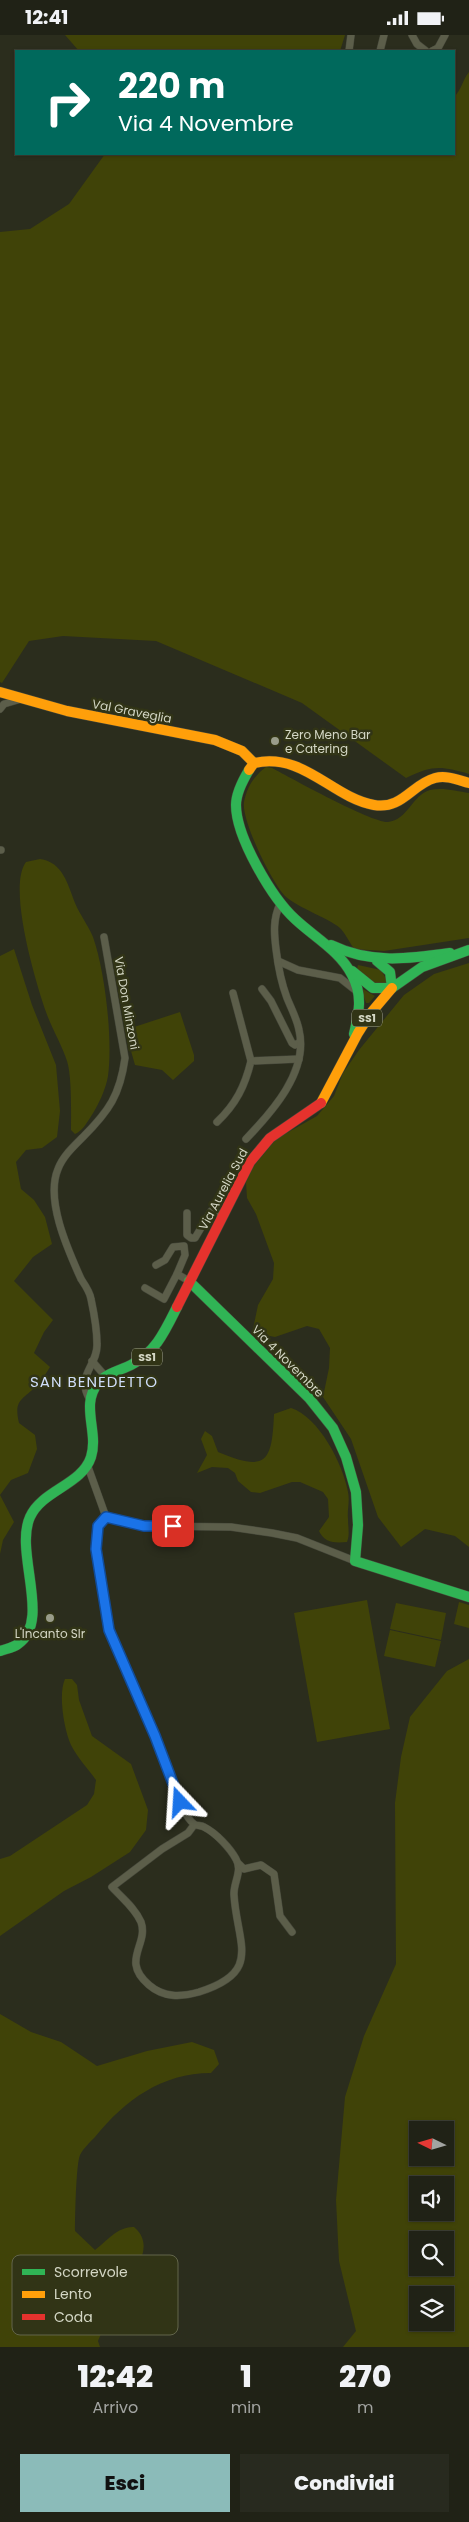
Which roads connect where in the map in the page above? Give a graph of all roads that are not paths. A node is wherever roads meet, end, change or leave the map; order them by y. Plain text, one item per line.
1 (351, 35) edge
2 (389, 35) edge
3 (412, 35) edge
4 (445, 35) edge
5 (383, 39) edge
6 (349, 50) edge
7 (425, 50) edge
8 (434, 50) edge
9 (0, 692) edge
10 (22, 699) junction
11 (0, 709) edge
12 (254, 763) junction
13 (469, 783) edge
14 (280, 904) junction
15 (104, 937) dead end
16 (322, 940) junction
17 (469, 950) edge
18 (278, 961) junction
19 (377, 961) junction
20 (346, 965) junction
21 (262, 989) dead end
22 (392, 989) junction
23 (233, 993) dead end
24 (360, 994) junction
25 (300, 1042) junction
26 (347, 1051) junction
27 (299, 1059) junction
28 (251, 1061) junction
29 (217, 1122) dead end
30 (246, 1139) dead end
31 (187, 1213) dead end
32 (223, 1215) junction
33 (156, 1265) dead end
34 (177, 1274) junction
35 (189, 1281) junction
36 (145, 1288) dead end
37 (92, 1361) junction
38 (106, 1377) junction
39 (89, 1398) junction
40 (87, 1464) junction
41 (106, 1517) junction
42 (355, 1561) junction
43 (469, 1597) edge
44 (0, 1651) edge
45 (194, 1825) junction
46 (238, 1864) junction
47 (292, 1932) dead end

1 - 6 street
2 - 5 street
3 - 7 street
4 - 8 street
9 - 10 main road, Val Graveglia
10 - 11 street
10 - 12 main road, Val Graveglia
12 - 13 main road
12 - 14 main road, Via Aurelia Sud / SS1
14 - 16 main road, Via Aurelia Sud / SS1
14 - 18 street
15 - 37 street, Via Don Minzoni
16 - 19 main road, SS1
16 - 20 main road, Via Aurelia Sud / SS1
17 - 19 main road
17 - 22 main road
18 - 24 street
18 - 25 street
19 - 22 main road
20 - 22 main road, SS1
20 - 24 main road, Via Aurelia Sud / SS1
21 - 25 street
22 - 26 main road, SS1
23 - 28 street
24 - 26 main road, Via Aurelia Sud / SS1
25 - 27 street
26 - 32 main road, Via Aurelia Sud / SS1
27 - 28 street
27 - 30 street
28 - 29 street
31 - 32 street
32 - 35 main road, Via Aurelia Sud / SS1
33 - 34 street
34 - 35 street
34 - 36 street
35 - 38 main road, Via Aurelia Sud / SS1
35 - 42 main road, Via 4 Novembre
37 - 38 street
37 - 39 street, Via Don Minzoni
38 - 39 main road, Via Aurelia Sud / SS1
39 - 40 main road
40 - 41 street
40 - 44 main road
41 - 42 street
41 - 45 street
42 - 43 main road
45 - 46 street
45 - 46 street
46 - 47 street

